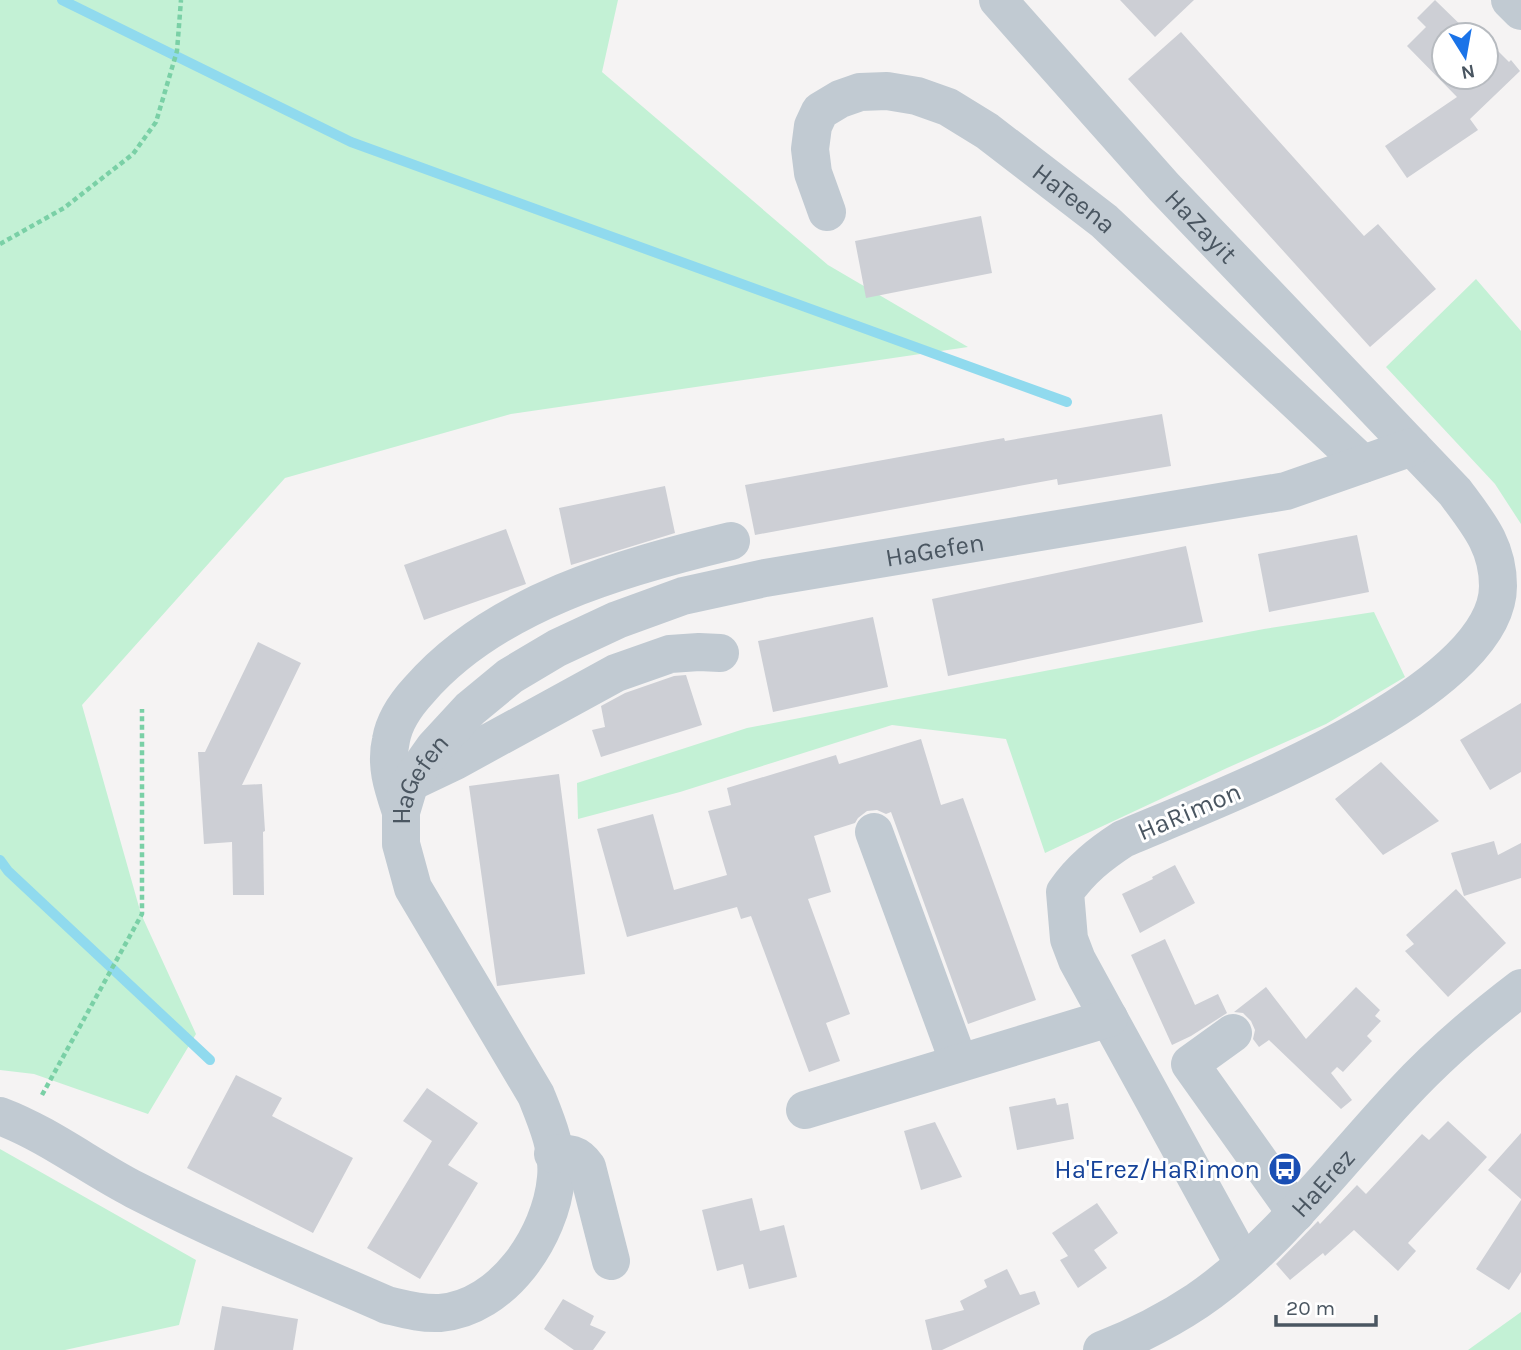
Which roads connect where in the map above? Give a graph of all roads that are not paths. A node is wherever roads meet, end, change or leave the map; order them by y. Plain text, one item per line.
1 (998, 0) edge
2 (1510, 0) edge
3 (1521, 11) edge
4 (827, 212) dead end
5 (1412, 447) junction
6 (1363, 464) junction
7 (731, 541) dead end
8 (720, 653) dead end
9 (406, 797) junction
10 (874, 832) dead end
11 (1521, 988) edge
12 (1109, 1018) junction
13 (1233, 1033) dead end
14 (959, 1063) junction
15 (804, 1110) dead end
16 (12, 1121) edge
17 (553, 1154) junction
18 (1296, 1213) junction
19 (611, 1261) dead end
20 (1243, 1263) junction
21 (1102, 1350) edge

1 - 5 street, HaZayit
2 - 3 street
4 - 6 street, HaTeena
5 - 6 street, HaGefen
5 - 12 street, HaRimon
6 - 9 street, HaGefen
7 - 9 street
8 - 9 street
9 - 17 street, HaGefen
10 - 14 street
11 - 18 street, HaErez
12 - 14 street
12 - 20 street, HaRimon
13 - 18 street
14 - 15 street
16 - 17 street, HaGefen
17 - 19 street
18 - 20 street, HaErez
20 - 21 street, HaErez

